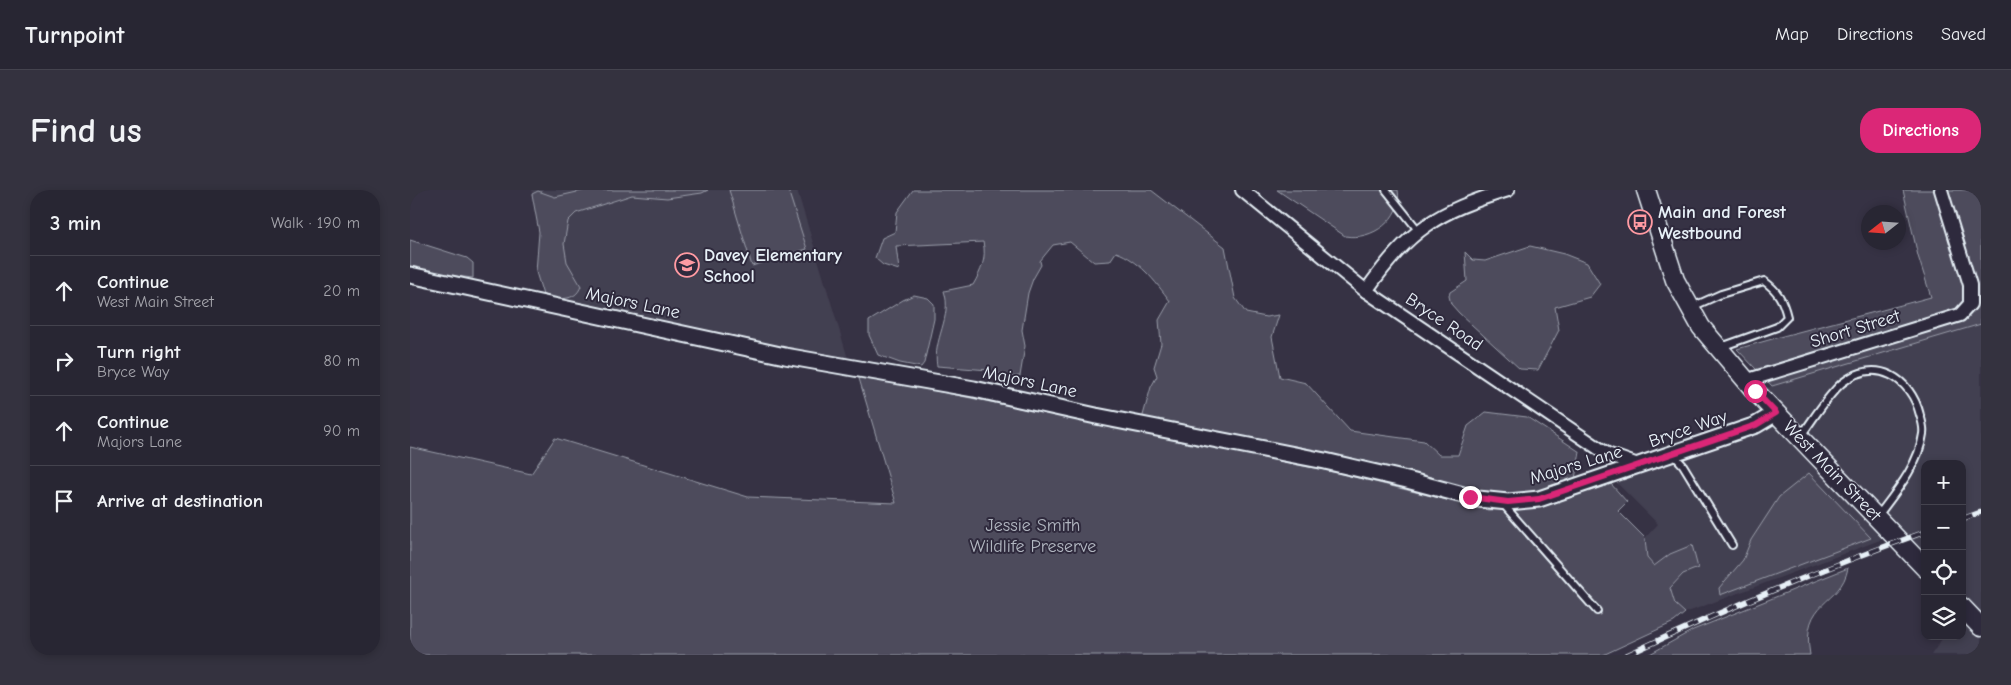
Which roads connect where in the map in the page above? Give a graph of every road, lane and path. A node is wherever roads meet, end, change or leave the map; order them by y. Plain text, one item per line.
1 (1242, 190) edge
2 (1386, 190) edge
3 (1508, 190) edge
4 (1646, 190) edge
5 (1941, 190) edge
6 (1418, 230) junction
7 (410, 275) edge
8 (1366, 291) junction
9 (1689, 308) junction
10 (1717, 349) junction
11 (1745, 381) junction
12 (1776, 413) junction
13 (1799, 438) junction
14 (1672, 453) junction
15 (1638, 465) junction
16 (1500, 501) junction
17 (1876, 518) junction
18 (1732, 544) dead end
19 (1921, 564) edge
20 (1597, 611) dead end
21 (1966, 611) edge
22 (1981, 627) edge

1 - 8 street, Bryce Road
2 - 6 lane
3 - 6 street
4 - 9 main road, West Main Street
5 - 11 street, Short Street
6 - 8 street
7 - 16 street, Majors Lane
8 - 15 street, Bryce Road
9 - 10 main road, West Main Street
9 - 10 lane
10 - 11 main road, West Main Street
11 - 12 main road, West Main Street
12 - 13 main road, West Main Street
12 - 14 street, Bryce Way
13 - 17 main road, West Main Street
13 - 17 lane
14 - 15 street, Bryce Way
14 - 18 lane
15 - 16 street, Majors Lane
16 - 20 lane
17 - 19 main road, West Main Street
21 - 22 main road

